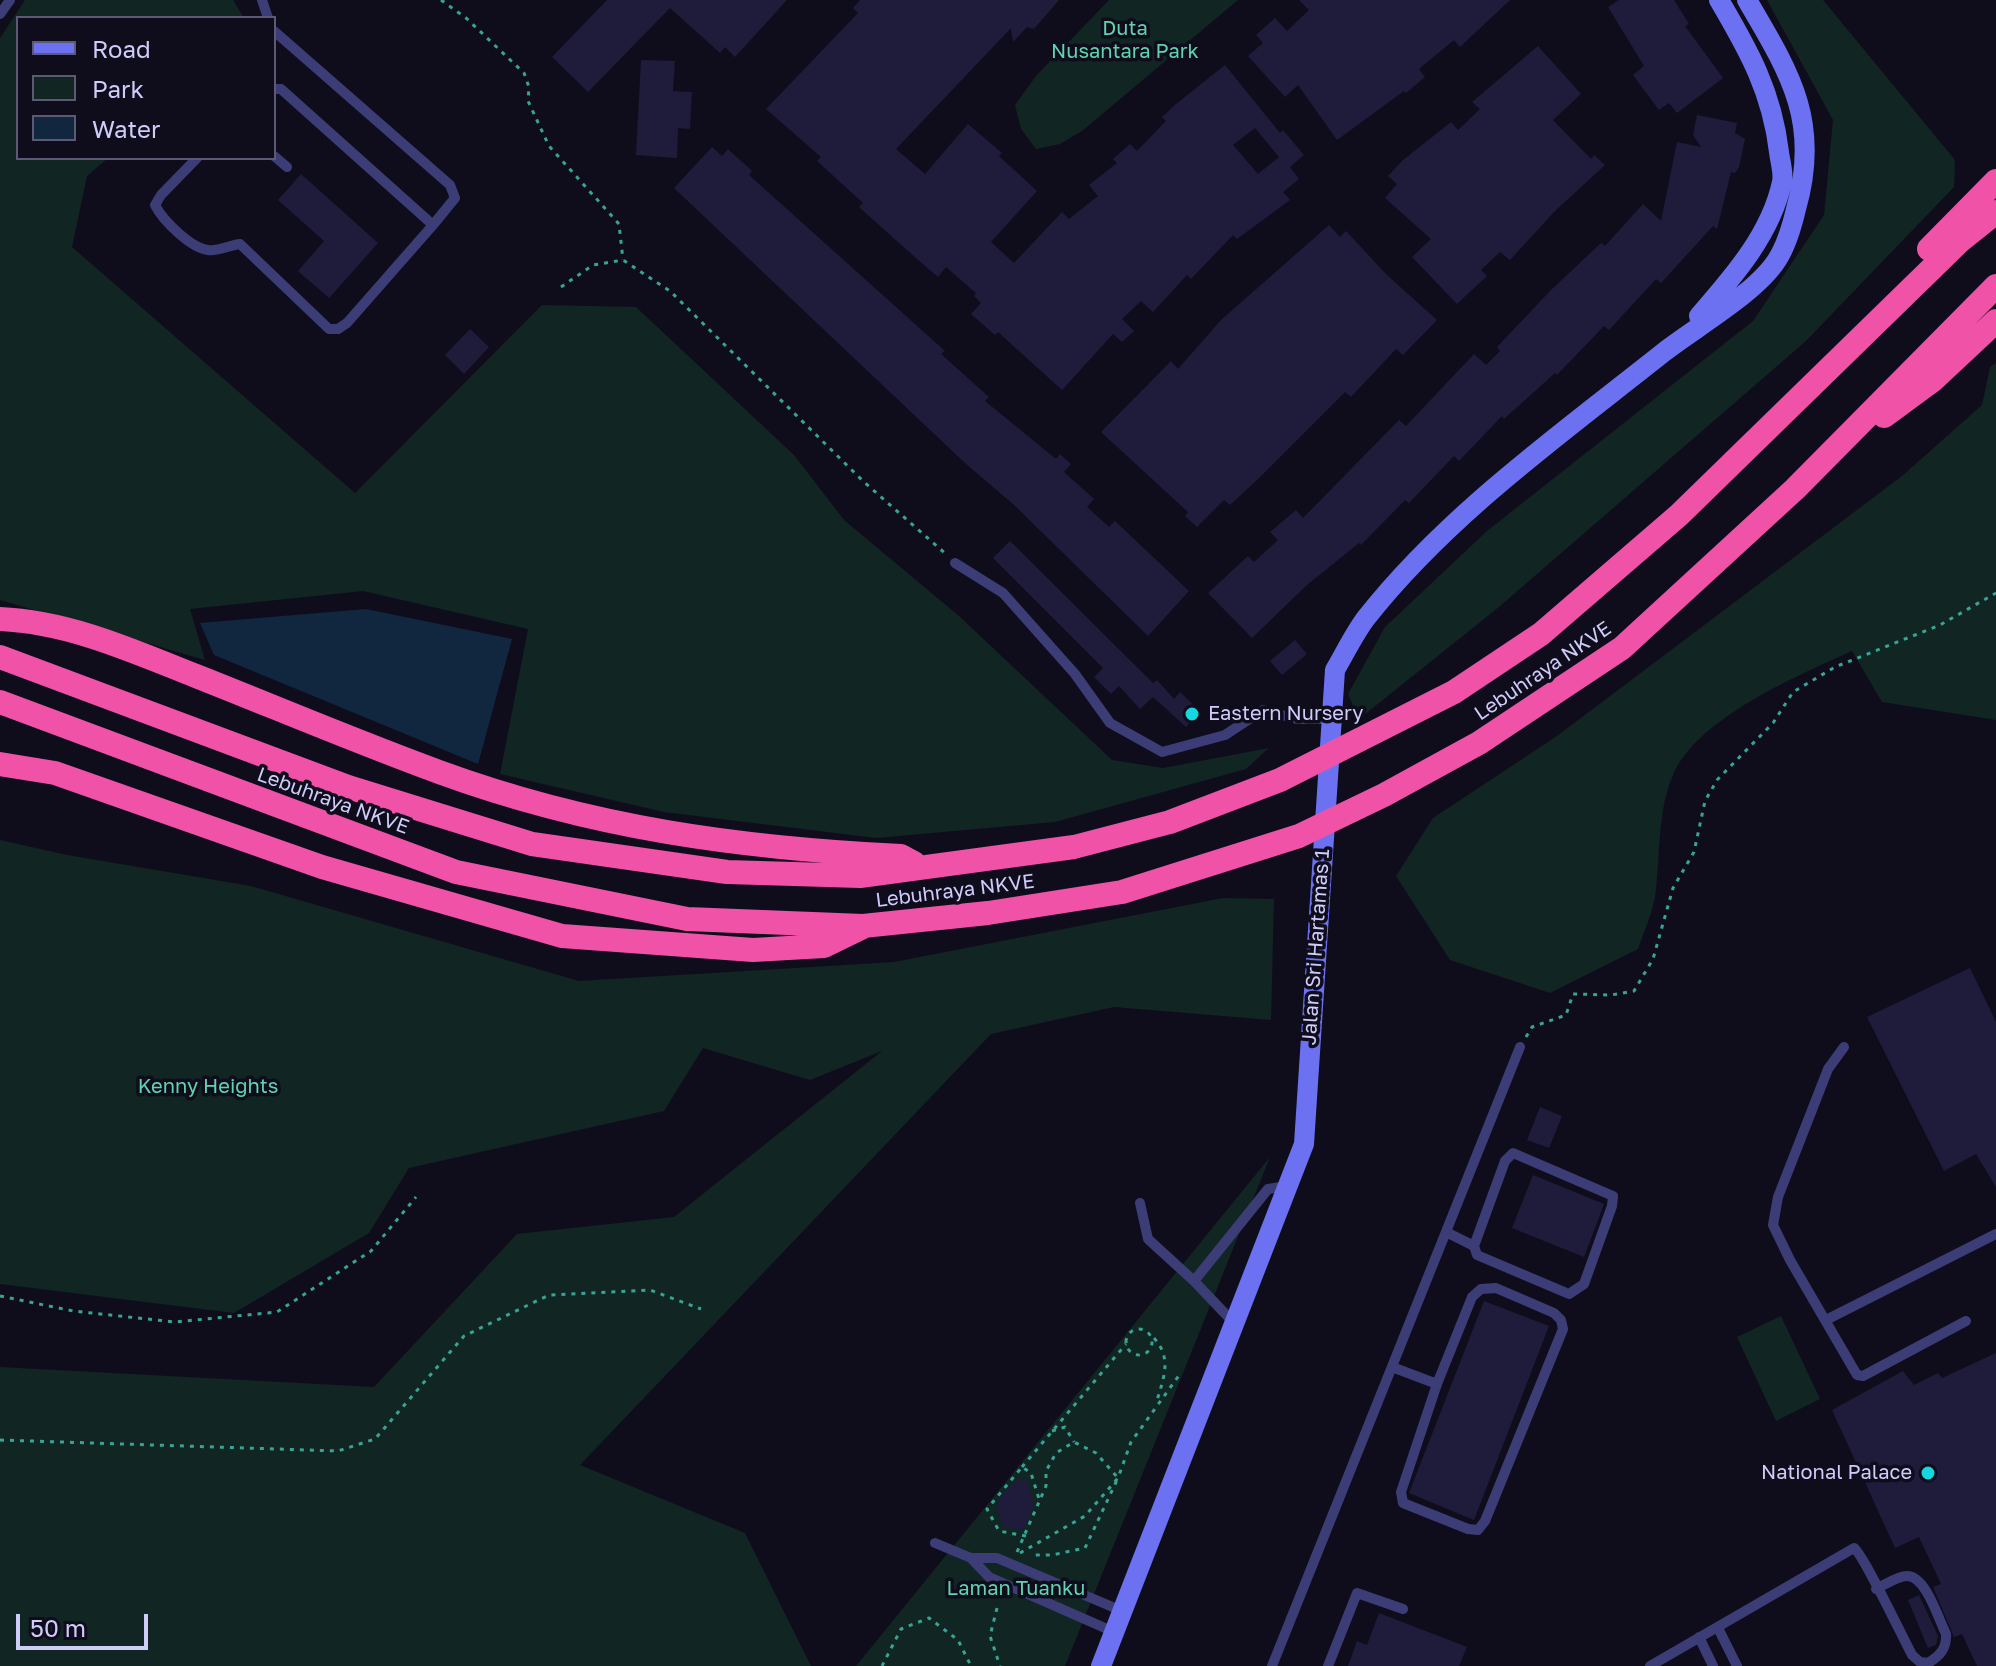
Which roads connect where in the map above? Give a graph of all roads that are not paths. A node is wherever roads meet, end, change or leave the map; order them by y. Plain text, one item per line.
1 (10, 0) edge
2 (1719, 0) edge
3 (1747, 0) edge
4 (0, 14) edge
5 (276, 33) edge
6 (276, 89) edge
7 (276, 158) edge
8 (195, 160) edge
9 (287, 167) dead end
10 (1996, 181) edge
11 (1996, 212) edge
12 (433, 225) junction
13 (1996, 286) edge
14 (1996, 321) edge
15 (1678, 340) junction
16 (1773, 423) junction
17 (1819, 466) junction
18 (955, 563) road end
19 (0, 619) edge
20 (0, 657) edge
21 (0, 702) edge
22 (1332, 719) junction
23 (0, 764) edge
24 (923, 867) junction
25 (863, 926) junction
26 (1520, 1047) road end
27 (1844, 1047) dead end
28 (1287, 1186) junction
29 (1140, 1203) dead end
30 (1446, 1232) junction
31 (1996, 1234) edge
32 (1474, 1246) junction
33 (1194, 1281) junction
34 (1826, 1320) junction
35 (1966, 1321) dead end
36 (1234, 1323) junction
37 (1392, 1367) junction
38 (1437, 1384) junction
39 (935, 1543) dead end
40 (971, 1558) junction
41 (1876, 1589) junction
42 (1403, 1609) dead end
43 (1122, 1611) junction
44 (1718, 1628) junction
45 (1114, 1632) junction
46 (1699, 1637) junction
47 (1101, 1666) edge
48 (1272, 1666) edge
49 (1328, 1666) edge
50 (1650, 1666) edge
51 (1713, 1666) edge
52 (1737, 1666) edge

1 - 4 lane
2 - 15 street, Jalan Sri Hartamas 1
3 - 15 street, Jalan Sri Hartamas 1
5 - 12 lane
6 - 12 lane
7 - 9 lane
8 - 12 lane
10 - 16 highway
11 - 16 highway
13 - 17 highway
14 - 17 highway
15 - 22 street, Jalan Sri Hartamas 1
16 - 24 highway, Lebuhraya NKVE
17 - 25 highway, Lebuhraya NKVE
18 - 22 lane
19 - 24 highway
20 - 24 highway, Lebuhraya NKVE
21 - 25 highway, Lebuhraya NKVE
22 - 28 street, Jalan Sri Hartamas 1
23 - 25 highway
26 - 30 lane
27 - 34 lane
28 - 33 lane
28 - 36 street, Jalan Sri Hartamas 1
29 - 33 lane
30 - 32 lane
30 - 37 lane
31 - 34 lane
32 - 32 lane
33 - 36 lane
34 - 35 lane
36 - 43 street, Jalan Sri Hartamas 1
37 - 38 lane
37 - 48 lane
38 - 38 lane
39 - 40 lane
40 - 43 lane
40 - 45 lane
41 - 41 lane
41 - 44 lane
42 - 49 lane
43 - 45 street, Jalan Sri Hartamas 1
44 - 46 lane
44 - 52 lane
45 - 47 street, Jalan Sri Hartamas 1
46 - 50 lane
46 - 51 lane

